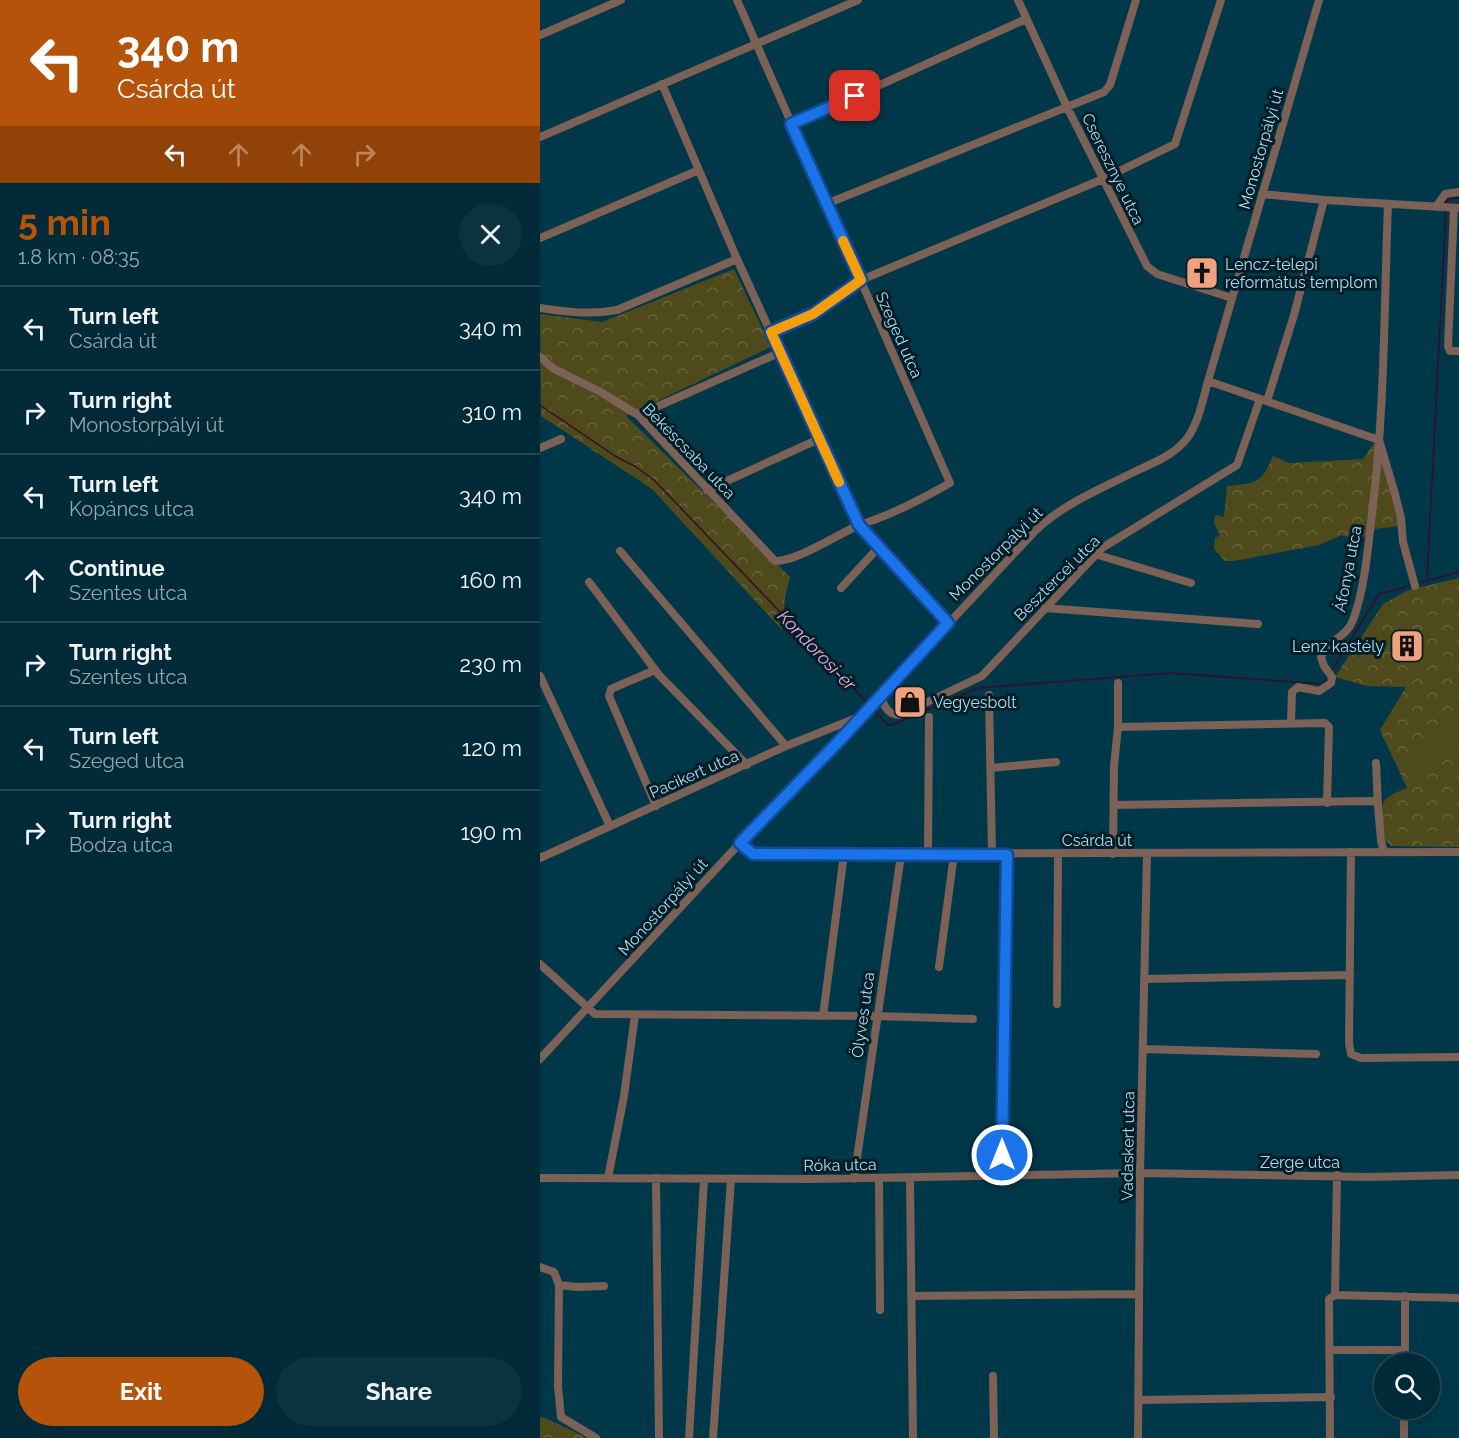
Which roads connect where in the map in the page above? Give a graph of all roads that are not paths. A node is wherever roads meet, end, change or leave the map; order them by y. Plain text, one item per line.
1 (621, 0) edge
2 (737, 0) edge
3 (858, 0) edge
4 (1018, 0) edge
5 (1136, 0) edge
6 (1221, 0) edge
7 (1318, 0) edge
8 (838, 4) edge
9 (1026, 19) junction
10 (540, 35) edge
11 (757, 45) junction
12 (662, 84) junction
13 (1067, 107) junction
14 (791, 124) junction
15 (540, 137) edge
16 (699, 170) junction
17 (1103, 179) junction
18 (1459, 192) edge
19 (1262, 194) junction
20 (1324, 200) junction
21 (826, 204) junction
22 (1388, 204) junction
23 (1448, 208) edge
24 (540, 238) edge
25 (737, 259) junction
26 (861, 280) junction
27 (1232, 298) junction
28 (540, 308) edge
29 (771, 332) junction
30 (1459, 351) edge
31 (780, 352) junction
32 (540, 357) edge
33 (1208, 381) junction
34 (1264, 400) junction
35 (638, 415) junction
36 (561, 438) dead end
37 (819, 439) junction
38 (1379, 440) junction
39 (540, 448) edge
40 (707, 490) junction
41 (857, 522) junction
42 (878, 548) junction
43 (620, 551) dead end
44 (1095, 554) junction
45 (589, 582) dead end
46 (1191, 583) dead end
47 (1414, 586) dead end
48 (841, 588) dead end
49 (1045, 608) junction
50 (948, 623) junction
51 (1258, 624) dead end
52 (655, 670) junction
53 (540, 676) edge
54 (1118, 683) dead end
55 (880, 694) junction
56 (989, 695) dead end
57 (860, 716) junction
58 (929, 717) dead end
59 (1291, 723) junction
60 (831, 727) junction
61 (1118, 727) junction
62 (841, 739) junction
63 (786, 746) junction
64 (1056, 762) dead end
65 (1376, 763) dead end
66 (747, 765) junction
67 (990, 768) junction
68 (1327, 803) junction
69 (1114, 805) junction
70 (656, 806) junction
71 (1378, 806) junction
72 (610, 826) junction
73 (740, 843) junction
74 (1351, 852) junction
75 (1384, 852) junction
76 (1459, 852) edge
77 (844, 854) junction
78 (928, 854) junction
79 (954, 854) junction
80 (1058, 854) junction
81 (1113, 854) junction
82 (1147, 854) junction
83 (901, 855) junction
84 (992, 855) junction
85 (1007, 855) junction
86 (540, 858) edge
87 (540, 964) edge
88 (939, 967) dead end
89 (1350, 975) junction
90 (1144, 979) junction
91 (1057, 1004) dead end
92 (588, 1009) junction
93 (635, 1015) junction
94 (823, 1016) junction
95 (876, 1016) junction
96 (973, 1019) dead end
97 (1143, 1049) junction
98 (1316, 1054) dead end
99 (1459, 1057) edge
100 (540, 1059) edge
101 (1140, 1173) junction
102 (1337, 1175) junction
103 (1459, 1175) edge
104 (910, 1177) junction
105 (1002, 1177) junction
106 (540, 1178) edge
107 (608, 1178) junction
108 (656, 1178) junction
109 (879, 1178) junction
110 (704, 1179) junction
111 (731, 1179) junction
112 (854, 1179) junction
113 (540, 1267) edge
114 (559, 1285) junction
115 (604, 1286) dead end
116 (1139, 1294) junction
117 (1335, 1295) junction
118 (911, 1296) junction
119 (1405, 1296) junction
120 (1459, 1298) edge
121 (880, 1310) dead end
122 (1330, 1350) junction
123 (1405, 1350) joint
124 (993, 1376) dead end
125 (1330, 1397) junction
126 (1138, 1400) junction
127 (1404, 1419) edge
128 (596, 1438) edge
129 (659, 1438) edge
130 (689, 1438) edge
131 (713, 1438) edge
132 (913, 1438) edge
133 (994, 1438) edge
134 (1138, 1438) edge
135 (1330, 1438) edge
136 (1404, 1438) edge

1 - 10 street
2 - 11 street, Szeged utca
3 - 8 street
4 - 9 street, Cseresznye utca
5 - 13 street
6 - 17 street
7 - 19 street, Monostorpályi út
8 - 11 street
9 - 13 street, Cseresznye utca
9 - 14 street
11 - 12 street
11 - 14 street, Szeged utca
12 - 15 street
12 - 16 street
13 - 17 street, Cseresznye utca
13 - 21 street
14 - 21 street, Szeged utca
16 - 24 street
16 - 25 street
17 - 26 street
17 - 27 street, Cseresznye utca
18 - 23 street
19 - 20 street
19 - 27 street, Monostorpályi út
20 - 22 street
20 - 34 street, Besztercei utca
21 - 26 street, Szeged utca
22 - 23 street
22 - 38 street, Áfonya utca
23 - 30 street
25 - 28 street
25 - 29 street
26 - 29 street
26 - 41 street, Szeged utca
27 - 33 street, Monostorpályi út
29 - 31 street
31 - 35 street
31 - 37 street
32 - 35 street, Békéscsaba utca
33 - 34 street
33 - 50 street, Monostorpályi út
34 - 38 street
34 - 44 street, Besztercei utca
35 - 40 street, Békéscsaba utca
36 - 39 street
37 - 40 street
37 - 41 street
38 - 47 street, Áfonya utca
38 - 59 street, Áfonya utca
40 - 41 street, Békéscsaba utca
41 - 42 street
42 - 48 street
42 - 50 street
43 - 63 street
44 - 46 street
44 - 49 street, Besztercei utca
45 - 52 street
49 - 51 street
49 - 55 street, Besztercei utca
50 - 55 street, Monostorpályi út
52 - 66 street
52 - 70 street
53 - 72 street
54 - 61 street
55 - 57 street, Monostorpályi út
56 - 67 street
57 - 60 street, Pacikert utca
57 - 62 street, Monostorpályi út
58 - 78 street
59 - 61 street
59 - 68 street
60 - 62 street
60 - 63 street, Pacikert utca
61 - 69 street
62 - 73 street, Monostorpályi út
63 - 66 street, Pacikert utca
64 - 67 street
65 - 71 street
66 - 70 street, Pacikert utca
67 - 84 street
68 - 69 street
68 - 71 street
69 - 81 street
70 - 72 street, Pacikert utca
71 - 75 street
72 - 86 street, Pacikert utca
73 - 77 street, Csárda út
73 - 92 street, Monostorpályi út
74 - 75 street, Csárda út
74 - 82 street, Csárda út
74 - 89 street
75 - 76 street, Csárda út
77 - 83 street, Csárda út
77 - 94 street
78 - 79 street, Csárda út
78 - 83 street, Csárda út
79 - 84 street, Csárda út
79 - 88 street
80 - 81 street, Csárda út
80 - 85 street, Csárda út
80 - 91 street
81 - 82 street, Csárda út
82 - 90 street, Vadaskert utca
83 - 95 street, Ölyves utca
84 - 85 street, Csárda út
85 - 105 street
87 - 92 street
89 - 90 street
89 - 99 street
90 - 97 street, Vadaskert utca
92 - 93 street
92 - 100 street, Monostorpályi út
93 - 94 street
93 - 107 street
94 - 95 street
95 - 96 street
95 - 112 street, Ölyves utca
97 - 98 street
97 - 101 street, Vadaskert utca
101 - 102 street, Zerge utca
101 - 105 street, Róka utca
101 - 116 street, Vadaskert utca
102 - 103 street, Zerge utca
102 - 117 street
104 - 105 street, Róka utca
104 - 109 street, Róka utca
104 - 118 street
106 - 107 street, Róka utca
107 - 108 street, Róka utca
108 - 110 street, Róka utca
108 - 129 street
109 - 112 street, Róka utca
109 - 121 street
110 - 111 street, Róka utca
110 - 130 street
111 - 112 street, Róka utca
111 - 131 street
113 - 114 street
114 - 115 street
114 - 128 street
116 - 118 street
116 - 126 street, Vadaskert utca
117 - 119 street
117 - 122 street
118 - 132 street
119 - 120 street
119 - 123 street
122 - 123 street
122 - 125 street
124 - 133 street
125 - 126 street
125 - 135 street
126 - 134 street, Vadaskert utca
127 - 136 street

